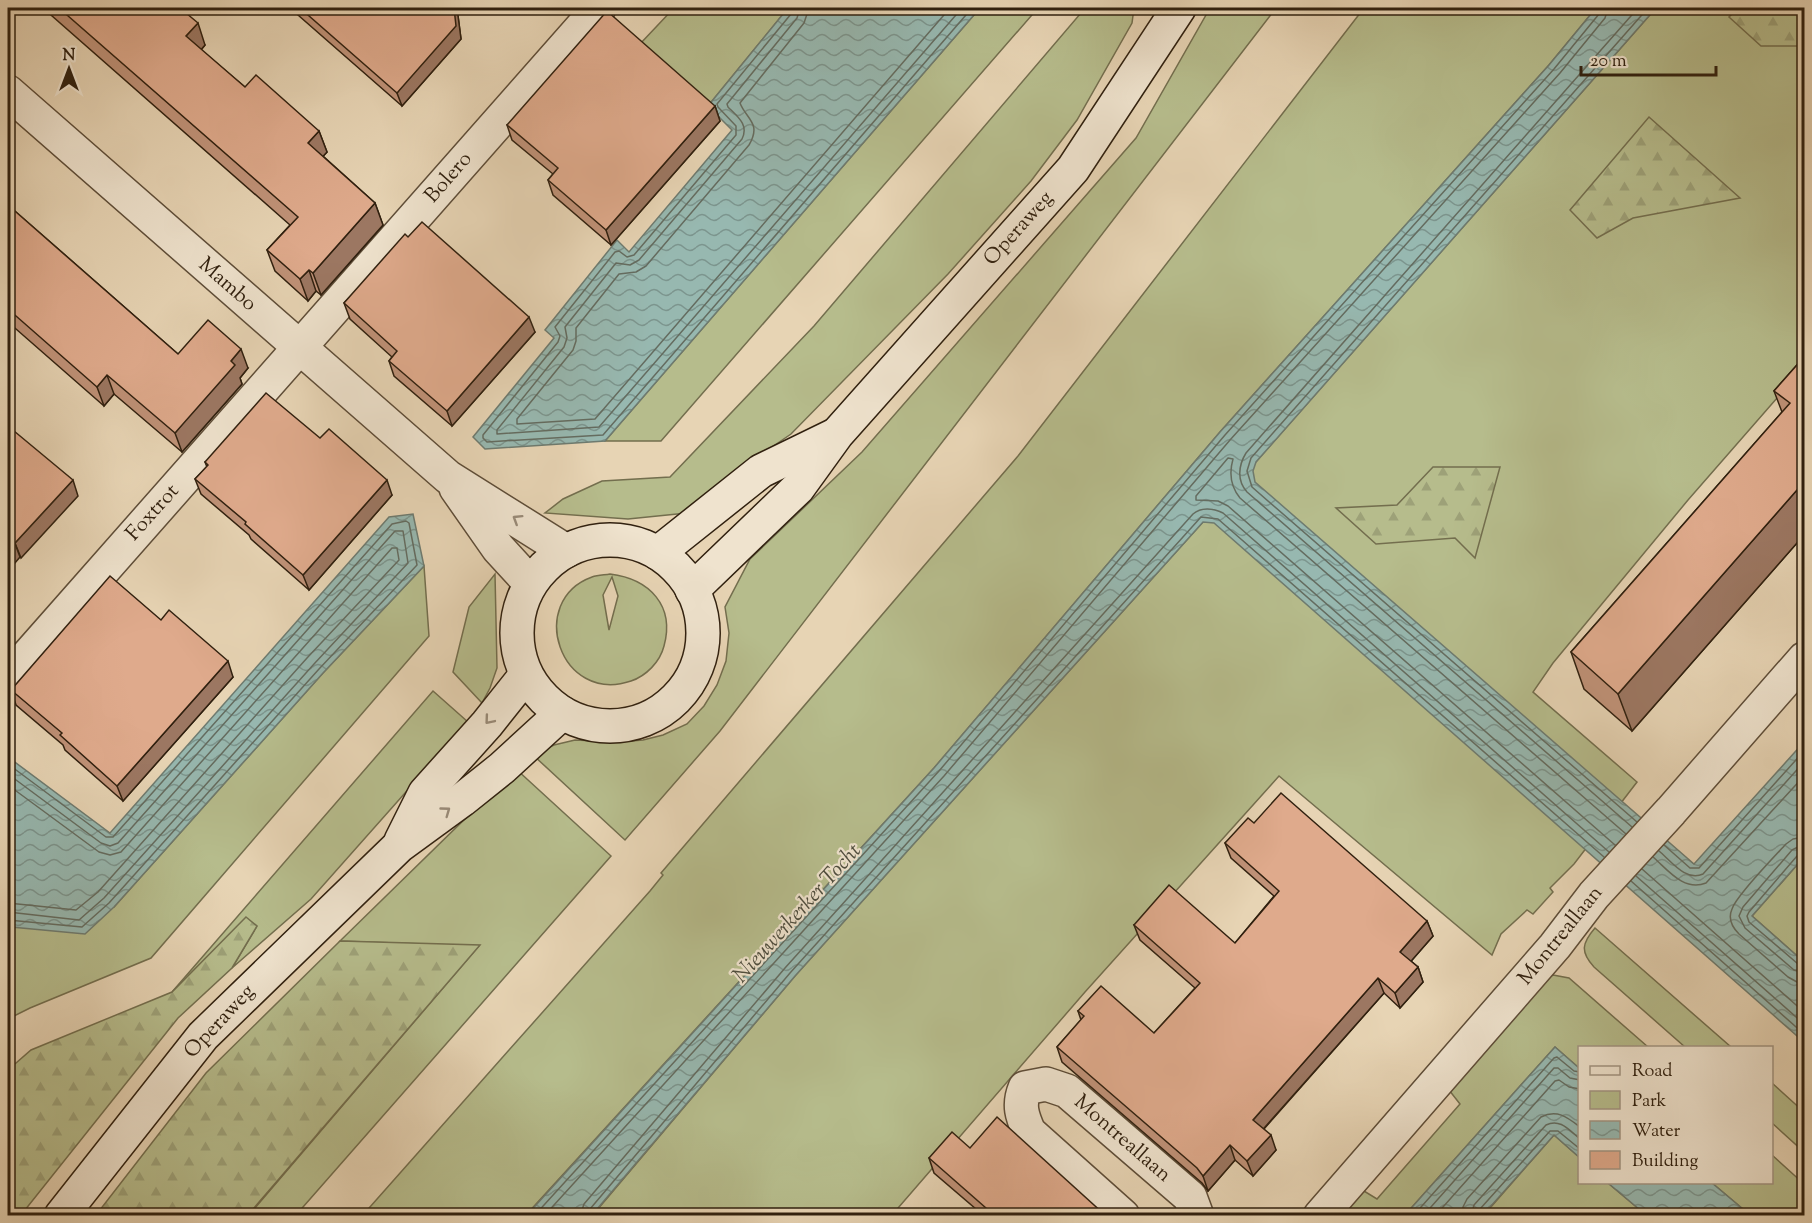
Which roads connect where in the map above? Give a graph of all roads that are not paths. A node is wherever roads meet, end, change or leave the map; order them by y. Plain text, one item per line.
1 (599, 8) edge
2 (1179, 8) edge
3 (8, 92) edge
4 (299, 348) junction
5 (837, 434) junction
6 (448, 477) junction
7 (566, 551) junction
8 (658, 553) junction
9 (531, 583) junction
10 (692, 590) junction
11 (1804, 659) edge
12 (526, 675) junction
13 (8, 678) edge
14 (562, 713) junction
15 (399, 846) junction
16 (61, 1215) edge
17 (1123, 1215) edge
18 (1197, 1215) edge
19 (1320, 1215) edge

1 - 4 street, Bolero
2 - 5 street, Operaweg
3 - 4 street, Mambo
4 - 6 street, Mambo
4 - 13 street, Foxtrot
5 - 8 street, Operaweg
5 - 10 street, Operaweg
7 -> 6 street, Mambo
6 - 9 street, Mambo
7 - 8 street
7 - 9 street
8 - 10 street
9 - 12 street
10 - 14 street
11 - 19 street, Montreallaan
12 - 14 street
12 -> 15 street, Operaweg
15 -> 14 street, Operaweg
15 - 16 street, Operaweg
17 - 18 street, Montreallaan

